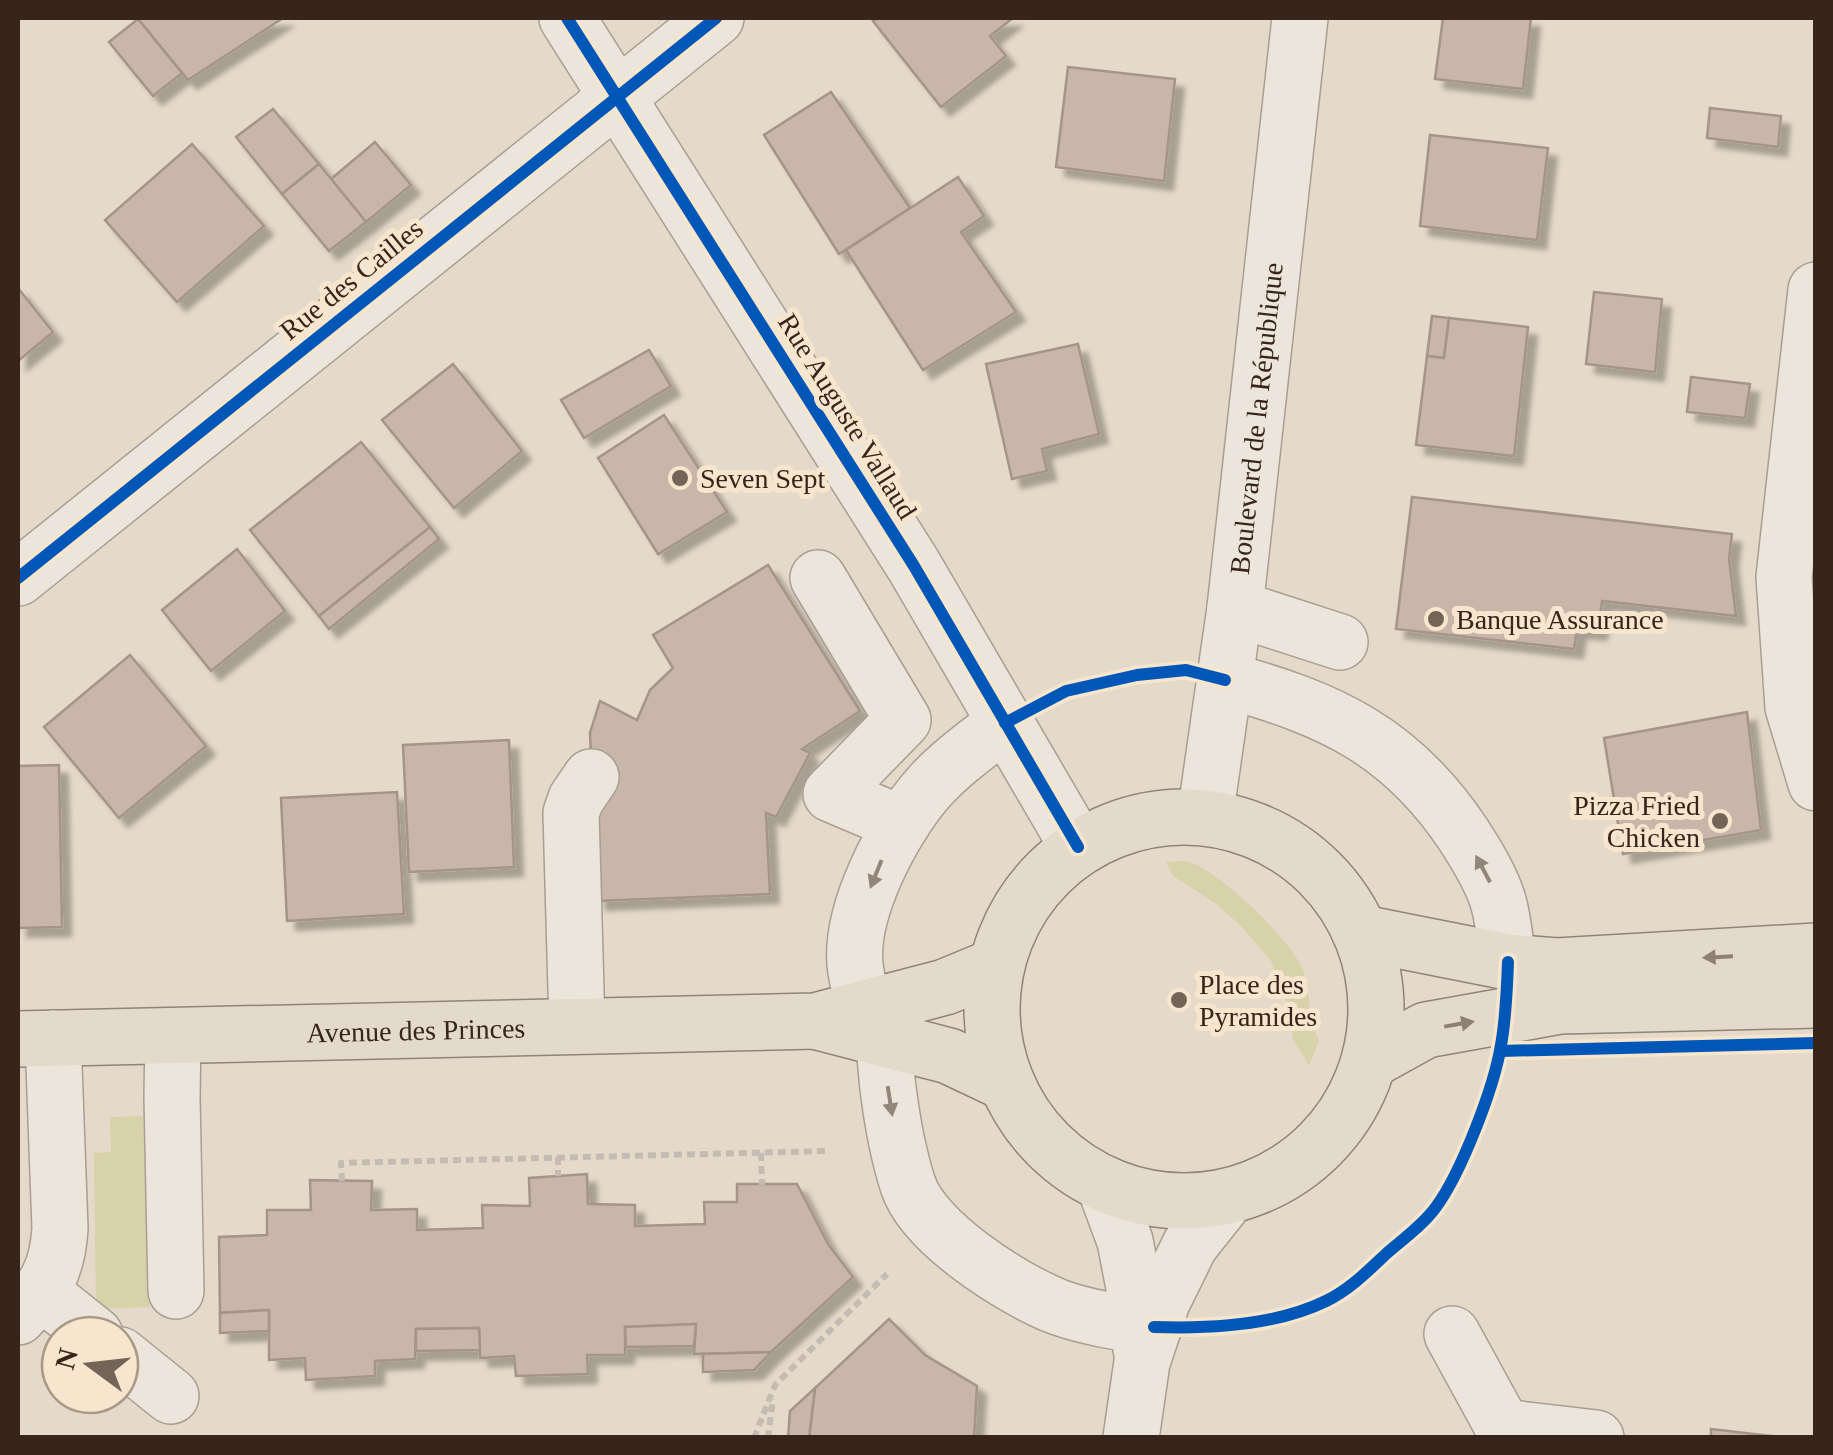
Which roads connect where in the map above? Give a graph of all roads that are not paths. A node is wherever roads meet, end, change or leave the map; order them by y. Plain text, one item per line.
1 (567, 18) edge
2 (716, 18) edge
3 (1300, 18) edge
4 (616, 95) junction
5 (1816, 290) edge
6 (1806, 449) edge
7 (18, 578) edge
8 (818, 578) dead end
9 (1235, 608) junction
10 (1340, 642) dead end
11 (1225, 680) junction
12 (1005, 723) junction
13 (592, 778) dead end
14 (1816, 784) edge
15 (1205, 817) junction
16 (902, 824) junction
17 (1078, 847) junction
18 (1362, 934) junction
19 (1816, 952) edge
20 (1508, 962) junction
21 (996, 966) junction
22 (1816, 1000) edge
23 (855, 1023) junction
24 (577, 1026) junction
25 (174, 1036) junction
26 (35, 1038) edge
27 (1370, 1061) junction
28 (1006, 1083) junction
29 (1104, 1184) junction
30 (1228, 1197) junction
31 (176, 1291) dead end
32 (29, 1304) edge
33 (52, 1315) edge
34 (1452, 1334) dead end
35 (1145, 1338) junction
36 (140, 1371) edge
37 (171, 1396) dead end
38 (1506, 1432) edge
39 (1131, 1438) edge
40 (1596, 1438) edge

1 - 4 street, Rue Auguste Vallaud
2 - 4 street, Rue des Cailles
3 - 9 street, Boulevard de la République
4 - 7 street, Rue des Cailles
4 - 12 street, Rue Auguste Vallaud
5 - 6 street
6 - 14 street
8 - 16 street
9 - 10 street
9 - 11 street, Boulevard de la République
11 - 15 street, Boulevard de la République
20 -> 11 street
12 - 16 street
12 - 17 street, Rue Auguste Vallaud
13 - 24 street
15 - 17 main road
15 - 18 main road
16 -> 23 street
17 - 21 main road
18 - 20 main road
18 - 27 main road
19 -> 20 main road
21 - 23 main road, Avenue des Princes
21 - 28 main road
27 -> 22 main road
23 - 24 main road, Avenue des Princes
23 - 28 main road, Avenue des Princes
23 -> 35 street
24 - 25 main road, Avenue des Princes
25 - 26 main road, Avenue des Princes
25 - 31 street
26 - 32 street
27 - 30 main road
28 - 29 main road
29 - 30 main road
29 - 35 street
30 - 35 street
32 - 33 street
34 - 38 street
35 - 39 street
36 - 37 street
38 - 40 street

